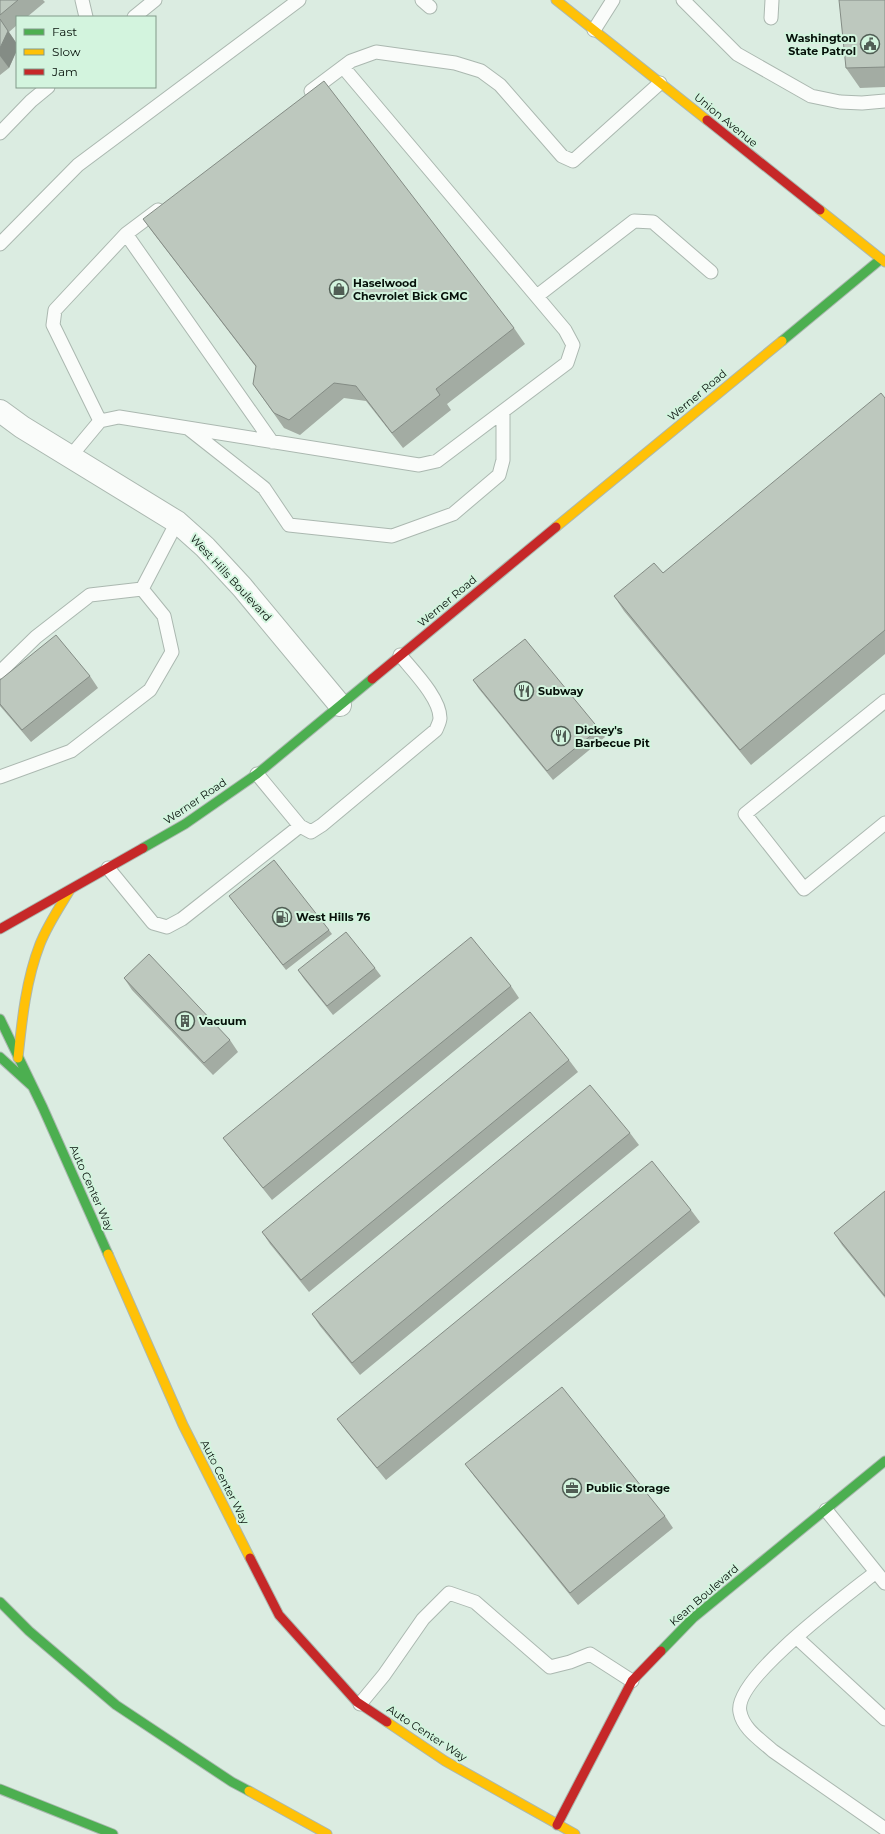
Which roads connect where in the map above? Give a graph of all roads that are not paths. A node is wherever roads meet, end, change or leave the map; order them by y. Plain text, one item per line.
1 (82, 0) edge
2 (155, 0) edge
3 (299, 0) edge
4 (556, 0) edge
5 (613, 0) edge
6 (683, 0) edge
7 (772, 0) edge
8 (86, 16) edge
9 (135, 16) edge
10 (772, 18) dead end
11 (594, 30) junction
12 (343, 67) junction
13 (660, 83) junction
14 (47, 88) edge
15 (300, 100) edge
16 (885, 101) edge
17 (0, 133) edge
18 (170, 201) edge
19 (126, 234) junction
20 (0, 244) edge
21 (884, 259) edge
22 (711, 272) dead end
23 (537, 296) junction
24 (0, 411) edge
25 (503, 411) junction
26 (100, 421) junction
27 (188, 428) junction
28 (272, 442) junction
29 (70, 457) junction
30 (177, 522) junction
31 (142, 589) junction
32 (400, 655) junction
33 (0, 672) edge
34 (885, 701) edge
35 (340, 705) junction
36 (257, 774) junction
37 (0, 777) edge
38 (885, 823) edge
39 (300, 826) junction
40 (108, 868) junction
41 (72, 888) junction
42 (0, 929) edge
43 (0, 1019) edge
44 (0, 1057) edge
45 (18, 1058) junction
46 (33, 1087) junction
47 (885, 1461) edge
48 (826, 1510) junction
49 (876, 1572) junction
50 (885, 1583) edge
51 (0, 1602) edge
52 (796, 1637) junction
53 (632, 1681) junction
54 (360, 1704) junction
55 (885, 1719) edge
56 (0, 1788) edge
57 (557, 1825) junction
58 (885, 1829) edge
59 (113, 1834) edge
60 (327, 1834) edge
61 (575, 1834) edge

1 - 8 lane
2 - 9 lane
3 - 20 lane
4 - 11 main road, Union Avenue
5 - 11 lane
6 - 16 lane
7 - 10 lane
11 - 13 main road, Union Avenue
12 - 13 lane
12 - 15 lane
12 - 23 lane
13 - 21 main road, Union Avenue
14 - 17 lane
18 - 19 lane
19 - 26 lane
19 - 28 lane
21 - 32 main road, Werner Road
22 - 23 lane
23 - 25 lane
24 - 29 street, West Hills Boulevard
25 - 27 lane
25 - 28 lane
26 - 27 lane
26 - 29 lane
27 - 28 lane
29 - 30 street, West Hills Boulevard
30 - 31 lane
30 - 35 street, West Hills Boulevard
31 - 33 lane
31 - 37 lane
32 - 35 main road, Werner Road
32 - 39 lane
34 - 38 lane
35 - 36 main road, Werner Road
36 - 39 lane
36 - 40 main road, Werner Road
39 - 40 lane
40 - 41 main road, Werner Road
41 - 42 main road, Werner Road
41 - 45 main road
43 - 45 main road, Auto Center Way
44 - 46 main road
45 - 46 main road, Auto Center Way
46 - 54 main road, Auto Center Way
47 - 48 main road, Kean Boulevard
48 - 49 lane
48 - 53 main road, Kean Boulevard
49 - 50 lane
49 - 52 lane
51 - 60 main road
52 - 55 lane
52 - 58 lane
53 - 54 lane
53 - 57 main road, Kean Boulevard
54 - 57 main road, Auto Center Way
56 - 59 main road
57 - 61 main road, Auto Center Way

